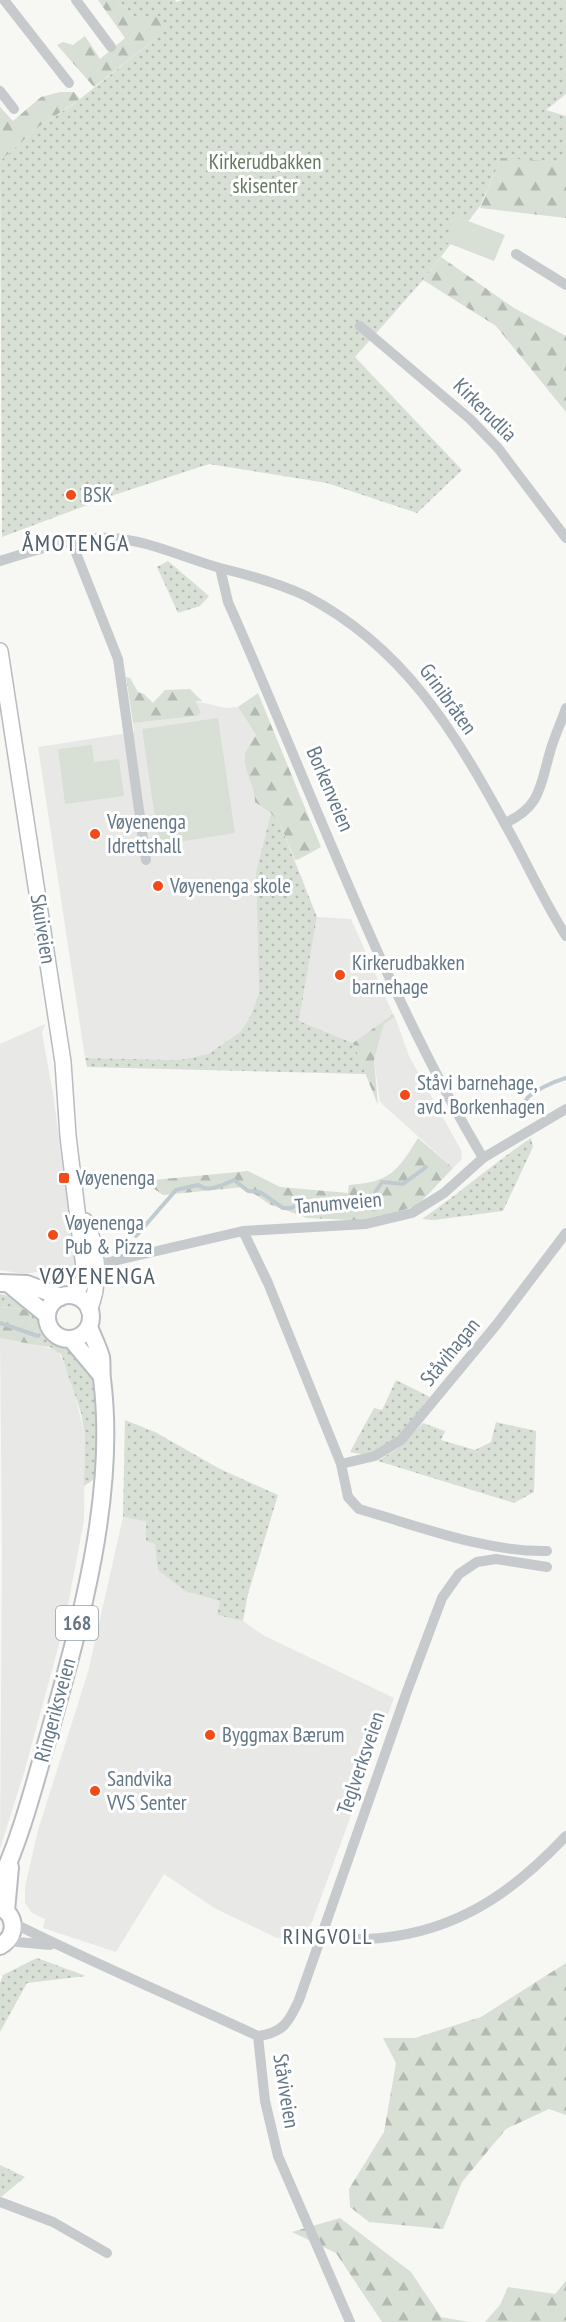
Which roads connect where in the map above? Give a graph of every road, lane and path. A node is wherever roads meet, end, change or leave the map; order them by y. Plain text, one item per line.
1 (4, 0) edge
2 (76, 0) edge
3 (111, 47) dead end
4 (69, 83) dead end
5 (0, 91) edge
6 (14, 109) dead end
7 (516, 254) dead end
8 (566, 285) edge
9 (360, 326) dead end
10 (566, 538) edge
11 (72, 543) junction
12 (0, 561) edge
13 (220, 568) junction
14 (0, 651) edge
15 (566, 708) edge
16 (505, 823) junction
17 (146, 860) dead end
18 (566, 936) edge
19 (566, 1109) edge
20 (483, 1158) junction
21 (243, 1231) junction
22 (566, 1233) edge
23 (90, 1266) junction
24 (5, 1284) edge
25 (68, 1297) junction
26 (89, 1310) junction
27 (47, 1315) junction
28 (89, 1327) junction
29 (71, 1339) junction
30 (102, 1376) junction
31 (341, 1464) junction
32 (547, 1551) dead end
33 (547, 1568) dead end
34 (566, 1836) edge
35 (10, 1864) junction
36 (0, 1882) edge
37 (6, 1914) edge
38 (324, 1934) junction
39 (4, 1944) edge
40 (56, 1946) junction
41 (258, 2036) junction
42 (0, 2202) edge
43 (107, 2253) dead end
44 (350, 2322) edge

1 - 4 street
2 - 3 street
5 - 6 street
7 - 8 street
9 - 10 street, Kirkerudlia
11 - 12 street
11 - 13 street
11 - 17 street
13 - 16 street, Grinibråten
13 - 20 street, Borkenveien
14 - 23 main road, Skuiveien
15 - 16 street
16 - 18 street, Grinibråten
19 - 20 street, Tanumveien
20 - 21 street, Tanumveien
21 - 23 street, Tanumveien
21 - 31 street
22 - 31 street, Ståvihagan
23 - 25 main road, Skuiveien
23 - 26 main road, Skuiveien
24 - 25 main road
24 - 27 main road
25 - 26 main road
25 - 27 main road
26 - 28 main road, 168
27 - 29 main road
28 - 29 main road
28 - 30 main road, Ringeriksveien / 168
29 - 30 main road
30 - 35 main road, Ringeriksveien / 168
31 - 32 street
33 - 38 street, Teglverksveien
34 - 38 street
35 - 36 main road, Ringeriksveien / 168
35 - 37 main road, Ringeriksveien / 168
37 - 39 main road, 168
37 - 40 street, Ståviveien
38 - 41 street, Teglverksveien
39 - 40 street, Ståviveien
40 - 41 street, Ståviveien
41 - 44 street, Ståviveien
42 - 43 street

